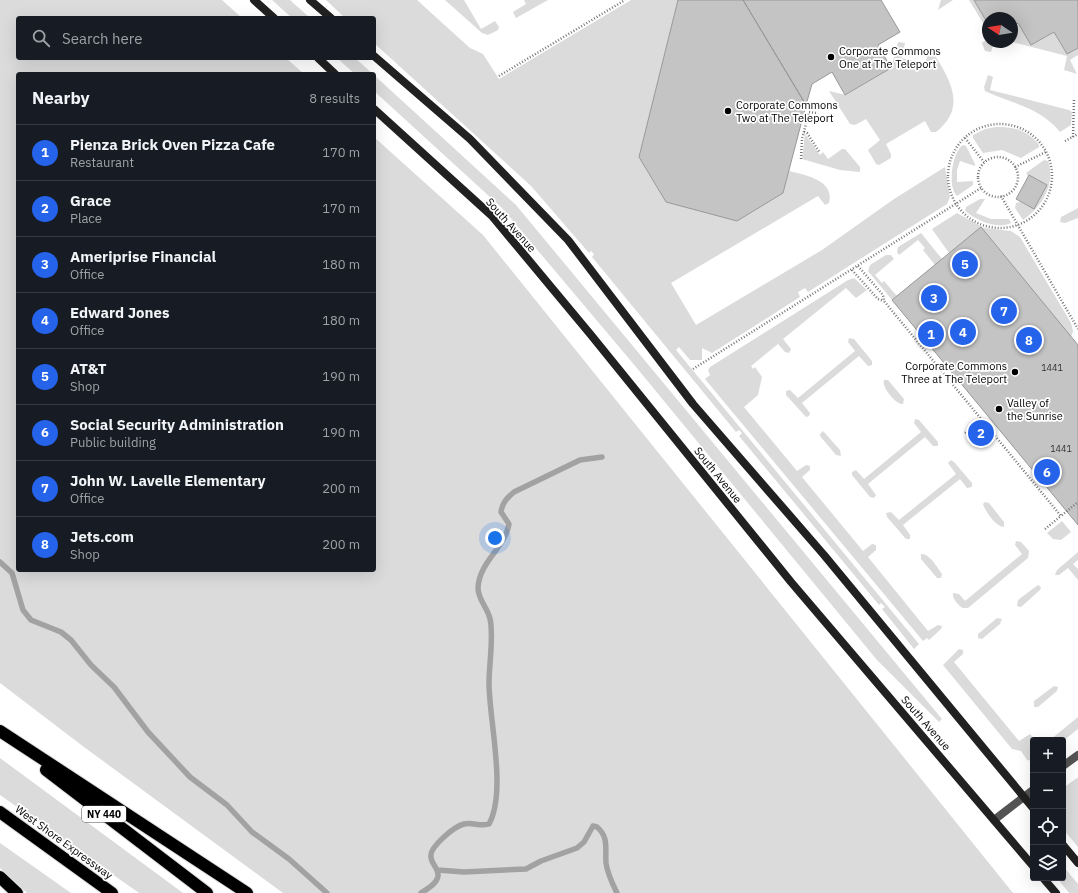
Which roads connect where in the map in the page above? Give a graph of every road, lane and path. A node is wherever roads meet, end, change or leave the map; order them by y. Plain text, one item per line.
1 (254, 0) edge
2 (310, 0) edge
3 (625, 0) edge
4 (272, 16) edge
5 (328, 16) edge
6 (376, 58) edge
7 (320, 60) edge
8 (334, 72) edge
9 (499, 76) dead end
10 (1074, 98) dead end
11 (376, 111) edge
12 (817, 113) dead end
13 (804, 132) junction
14 (1078, 134) edge
15 (1073, 137) junction
16 (964, 138) junction
17 (1065, 141) dead end
18 (1046, 152) junction
19 (820, 153) dead end
20 (801, 159) dead end
21 (984, 162) junction
22 (1015, 167) junction
23 (982, 188) junction
24 (1001, 196) junction
25 (956, 204) junction
26 (1018, 225) junction
27 (858, 266) junction
28 (852, 270) junction
29 (884, 301) junction
30 (1078, 329) edge
31 (693, 369) dead end
32 (982, 419) junction
33 (965, 433) dead end
34 (1078, 502) edge
35 (1061, 516) junction
36 (1045, 529) dead end
37 (0, 731) edge
38 (0, 736) edge
39 (1078, 754) edge
40 (1066, 764) edge
41 (1030, 792) edge
42 (1024, 797) junction
43 (1030, 804) edge
44 (0, 812) edge
45 (994, 820) junction
46 (1066, 849) edge
47 (1030, 862) edge
48 (1078, 863) edge
49 (0, 877) edge
50 (1046, 881) edge
51 (17, 893) edge
52 (112, 893) edge
53 (208, 893) edge
54 (246, 893) edge
55 (1056, 893) edge

1 - 4 street
2 - 5 street
3 - 9 path
6 - 42 street
7 - 8 street
10 - 15 path
11 - 45 street, South Avenue
12 - 13 path
13 - 19 path
13 - 20 path
14 - 15 path
15 - 17 path
16 - 18 path
16 - 21 path
16 - 25 path
18 - 22 path
18 - 26 path
21 - 22 path
21 - 23 path
22 - 24 path
23 - 24 path
23 - 25 path
24 - 26 path
25 - 26 path
25 - 27 path
26 - 30 path
27 - 28 path
27 - 29 path
28 - 29 path
28 - 31 path
29 - 32 path
32 - 33 path
32 - 35 path
34 - 35 path
35 - 36 path
37 - 54 highway
38 - 53 highway, NY 440
39 - 40 lane
41 - 42 lane
42 - 43 street
42 - 45 lane
44 - 52 highway, West Shore Expressway
45 - 47 street, South Avenue
46 - 48 street
49 - 51 highway
50 - 55 street

